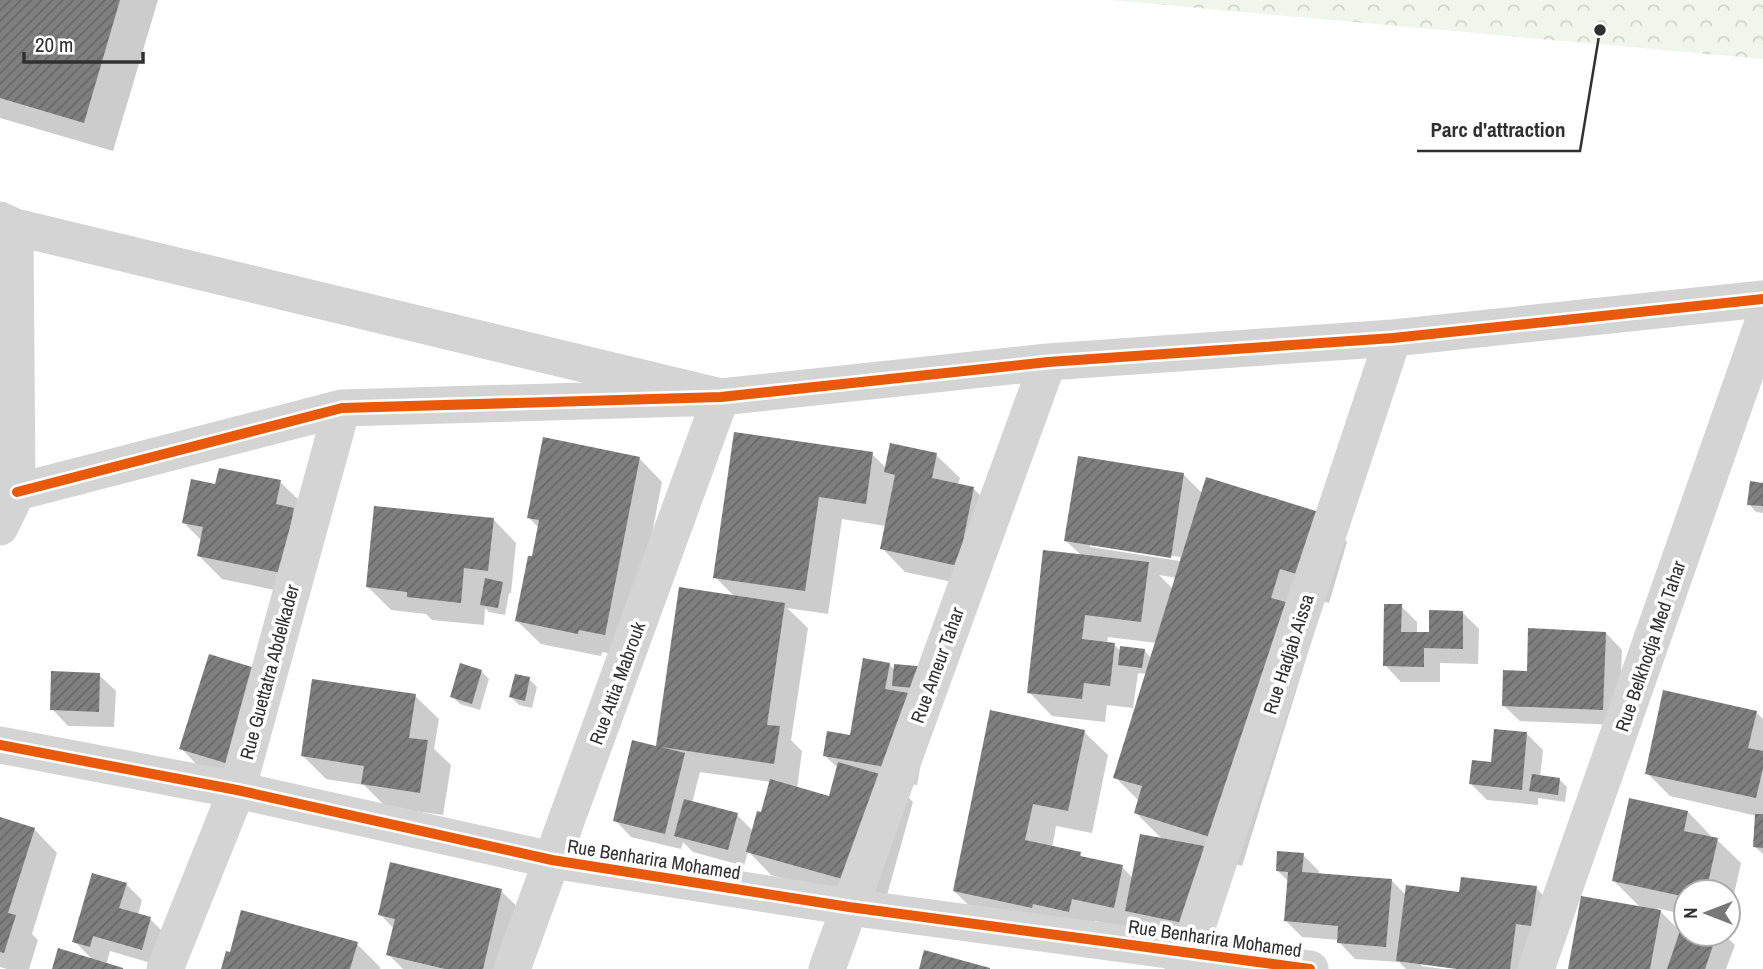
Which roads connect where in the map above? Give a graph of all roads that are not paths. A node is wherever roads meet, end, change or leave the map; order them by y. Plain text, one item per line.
1 (7, 224) edge
2 (1763, 299) edge
3 (1763, 323) edge
4 (1393, 338) junction
5 (1048, 362) junction
6 (721, 397) junction
7 (342, 408) junction
8 (17, 492) junction
9 (0, 527) edge
10 (0, 745) edge
11 (237, 790) junction
12 (552, 860) junction
13 (849, 907) junction
14 (1186, 960) edge
15 (165, 969) edge
16 (512, 969) edge
17 (827, 969) edge
18 (1310, 969) edge
19 (1536, 969) edge

1 - 6 street
1 - 8 street
2 - 4 street
3 - 19 street, Rue Belkhodja Med Tahar
4 - 5 street
4 - 14 street, Rue Hadjab Aissa
5 - 6 street
5 - 13 street, Rue Ameur Tahar
6 - 7 street
6 - 12 street, Rue Attia Mabrouk
7 - 8 street
7 - 11 street, Rue Guettatra Abdelkader
8 - 9 street
10 - 11 street, Rue Benharira Mohamed
11 - 12 street, Rue Benharira Mohamed
11 - 15 street, Rue Guettatra Abdelkader
12 - 13 street, Rue Benharira Mohamed
12 - 16 street, Rue Attia Mabrouk
13 - 14 street, Rue Benharira Mohamed
13 - 17 street, Rue Ameur Tahar
14 - 18 street, Rue Benharira Mohamed

